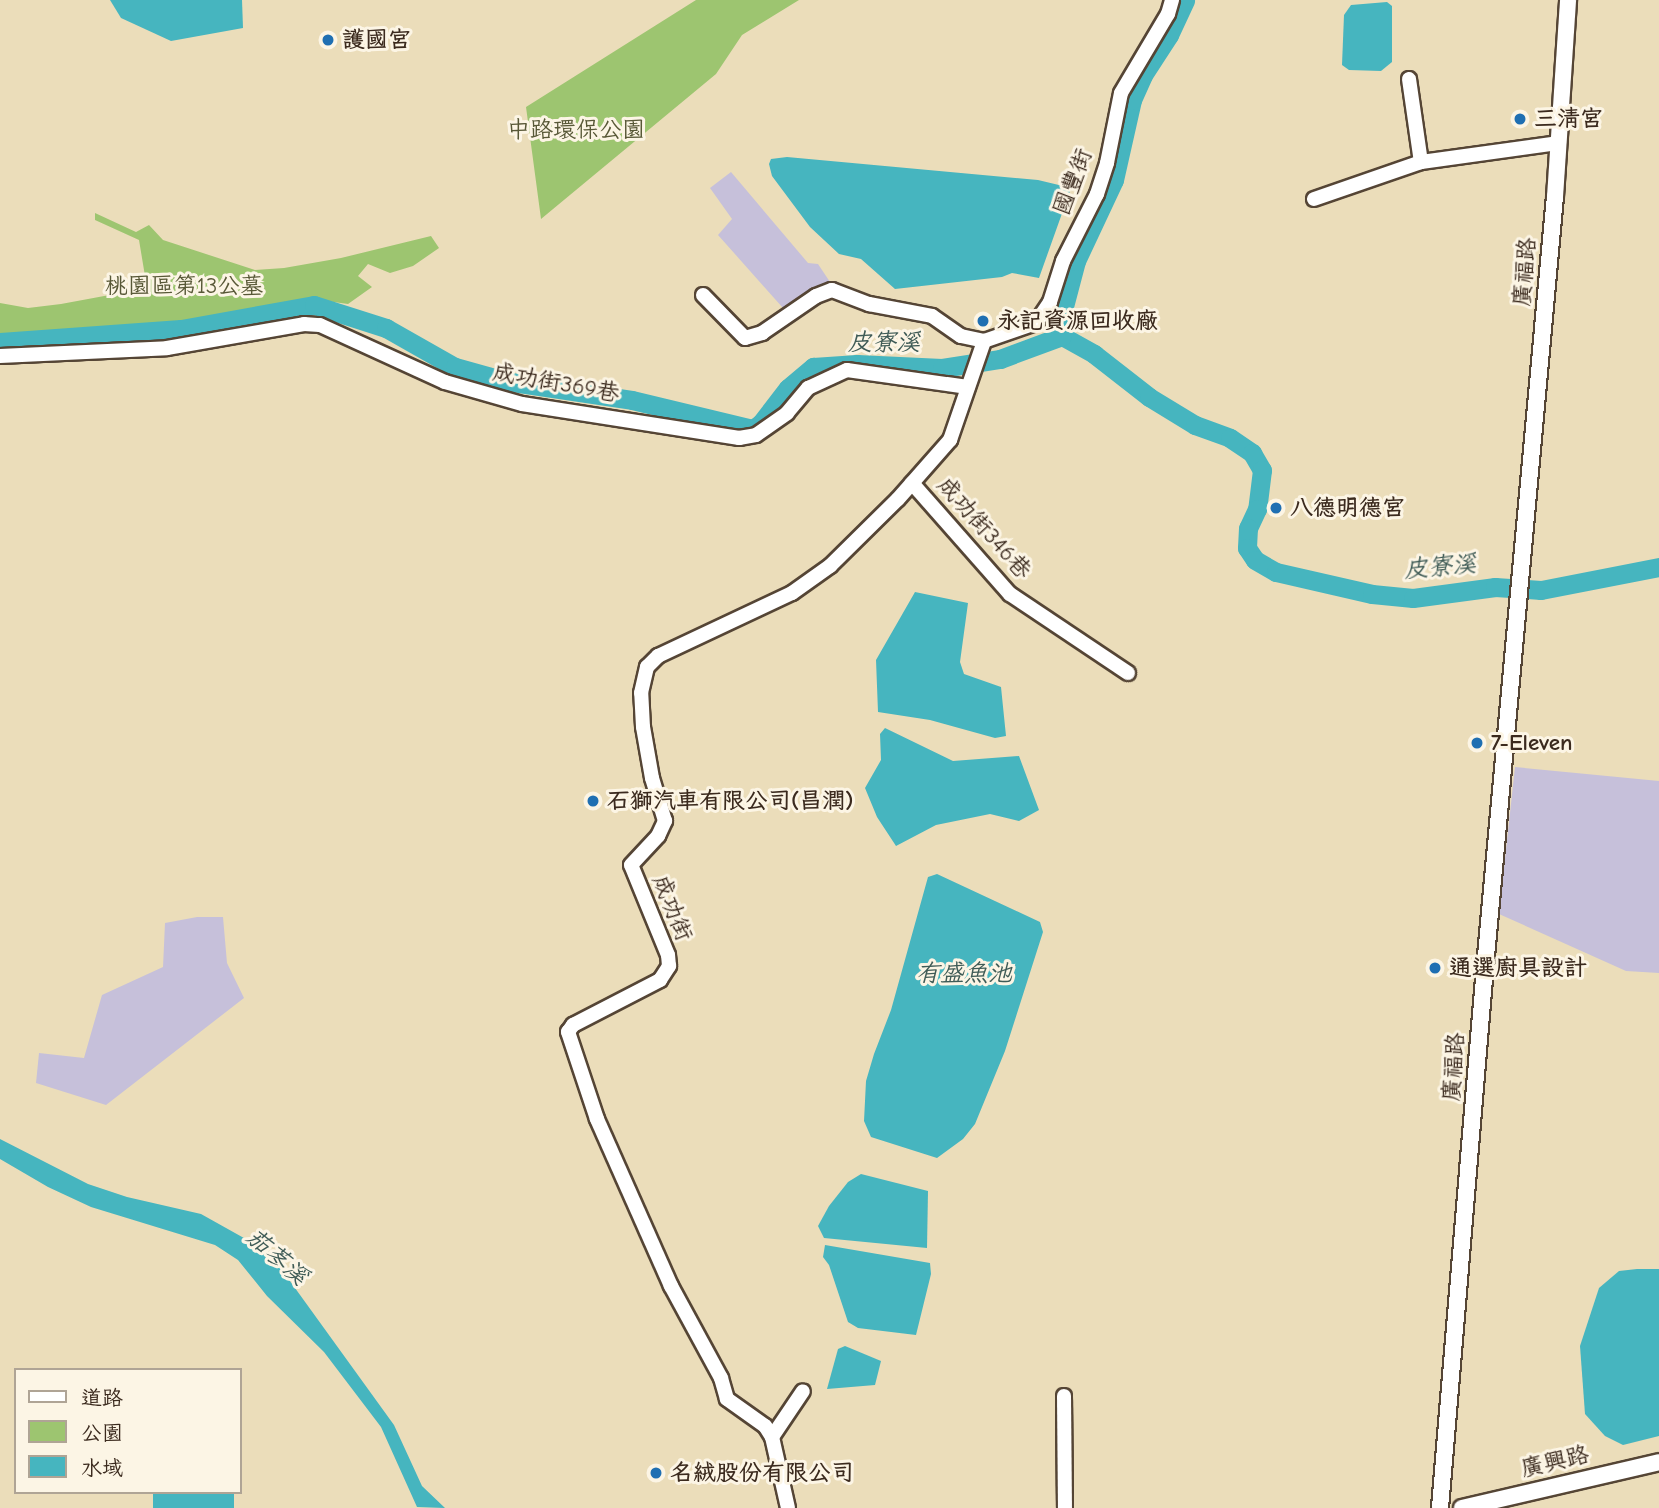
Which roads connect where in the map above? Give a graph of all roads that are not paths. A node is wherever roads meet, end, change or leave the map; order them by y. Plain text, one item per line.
1 (1172, 0) edge
2 (1568, 0) edge
3 (1409, 79) dead end
4 (1558, 143) junction
5 (1421, 162) junction
6 (1314, 199) dead end
7 (703, 295) dead end
8 (983, 344) junction
9 (0, 356) edge
10 (968, 387) junction
11 (912, 483) junction
12 (1128, 673) dead end
13 (803, 1391) dead end
14 (1064, 1396) dead end
15 (772, 1437) junction
16 (1659, 1462) edge
17 (788, 1508) edge
18 (1065, 1508) edge
19 (1440, 1508) edge
20 (1462, 1508) edge

1 - 8 street, 國豐街
2 - 4 street, 廣福路
3 - 5 street
4 - 5 street
4 - 19 street, 廣福路
5 - 6 street
7 - 8 street
8 - 10 street, 成功街
9 - 10 street, 成功街369巷
10 - 11 street, 成功街
11 - 12 street, 成功街346巷
11 - 15 street, 成功街
13 - 15 street
14 - 18 street
15 - 17 street
16 - 20 street, 廣興路

